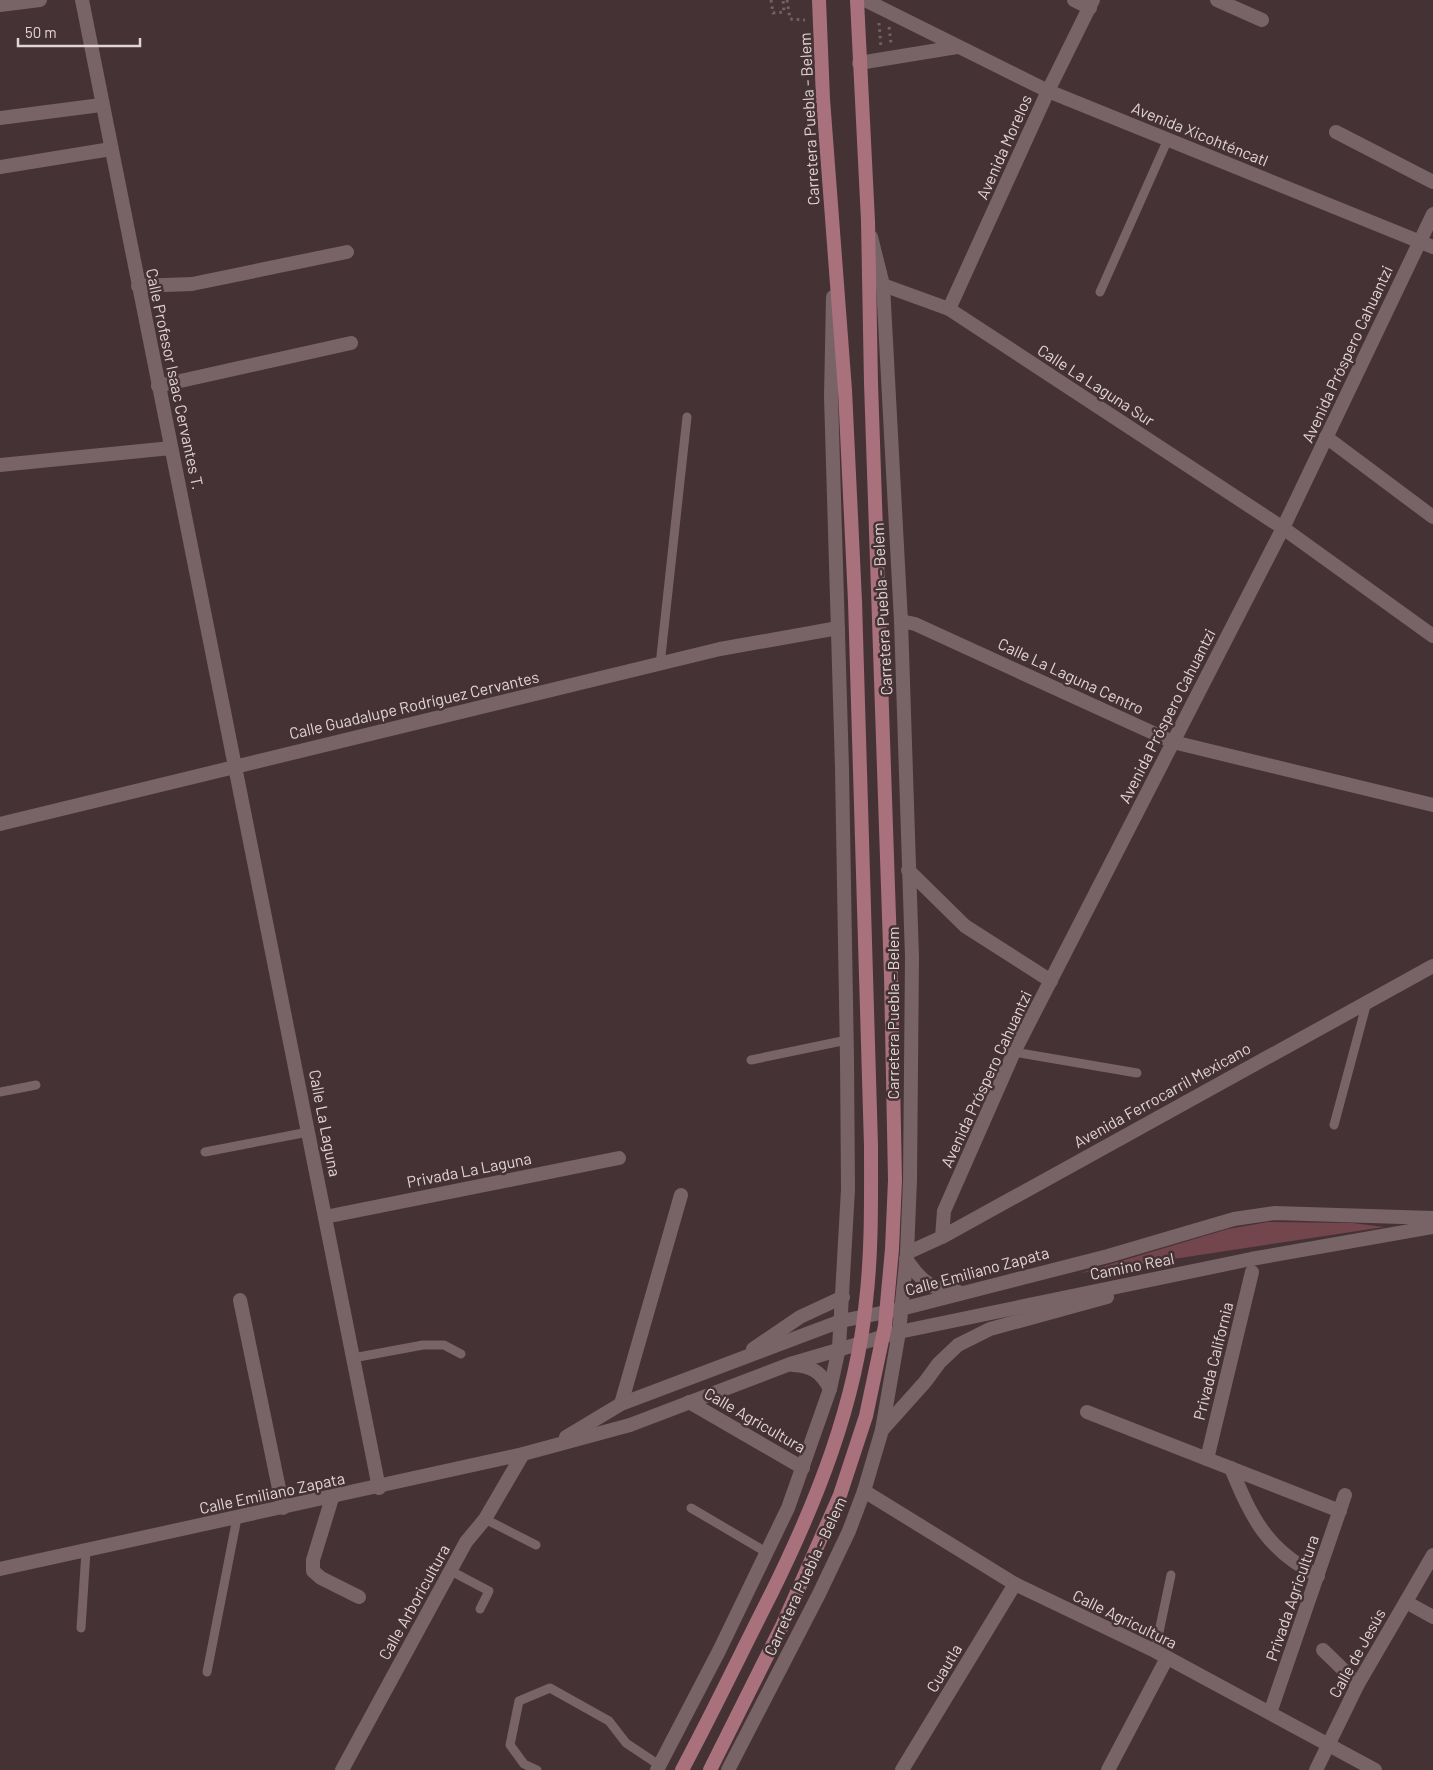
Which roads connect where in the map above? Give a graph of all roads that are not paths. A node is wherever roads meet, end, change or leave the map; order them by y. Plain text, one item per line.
1 (40, 0) edge
2 (82, 0) edge
3 (819, 0) edge
4 (857, 0) edge
5 (866, 0) edge
6 (1074, 0) edge
7 (1217, 0) edge
8 (1091, 4) edge
9 (0, 5) edge
10 (1262, 20) dead end
11 (957, 47) junction
12 (859, 63) junction
13 (1048, 91) junction
14 (101, 105) junction
15 (0, 118) edge
16 (1336, 132) dead end
17 (1168, 140) junction
18 (111, 149) junction
19 (0, 167) edge
20 (1433, 182) edge
21 (1433, 214) edge
22 (868, 221) junction
23 (834, 236) junction
24 (1419, 242) junction
25 (1433, 247) edge
26 (347, 252) dead end
27 (138, 286) junction
28 (884, 286) junction
29 (1100, 292) dead end
30 (949, 309) junction
31 (351, 343) dead end
32 (158, 386) junction
33 (687, 416) dead end
34 (1326, 437) junction
35 (171, 448) junction
36 (0, 465) edge
37 (1433, 517) edge
38 (1283, 528) junction
39 (901, 621) junction
40 (838, 628) junction
41 (1433, 636) edge
42 (660, 665) junction
43 (1172, 742) junction
44 (236, 766) junction
45 (1433, 805) edge
46 (0, 824) edge
47 (908, 870) junction
48 (1433, 966) edge
49 (1051, 981) junction
50 (1368, 1002) junction
51 (847, 1040) junction
52 (1014, 1052) junction
53 (751, 1060) dead end
54 (1137, 1073) dead end
55 (36, 1085) dead end
56 (0, 1092) edge
57 (1334, 1124) dead end
58 (308, 1132) junction
59 (205, 1152) dead end
60 (619, 1158) dead end
61 (681, 1195) dead end
62 (325, 1217) junction
63 (1433, 1218) edge
64 (1433, 1227) edge
65 (942, 1237) junction
66 (906, 1256) junction
67 (1252, 1272) dead end
68 (1185, 1274) junction
69 (968, 1291) junction
70 (843, 1297) junction
71 (240, 1300) dead end
72 (901, 1309) junction
73 (841, 1321) junction
74 (899, 1332) junction
75 (839, 1348) junction
76 (461, 1354) dead end
77 (354, 1358) junction
78 (733, 1362) junction
79 (790, 1364) junction
80 (830, 1389) junction
81 (689, 1402) junction
82 (621, 1404) junction
83 (1087, 1412) dead end
84 (882, 1430) junction
85 (550, 1446) junction
86 (523, 1454) junction
87 (1207, 1459) junction
88 (803, 1468) junction
89 (1231, 1468) junction
90 (379, 1488) junction
91 (864, 1491) junction
92 (1345, 1495) dead end
93 (332, 1498) junction
94 (283, 1508) junction
95 (691, 1508) dead end
96 (1340, 1511) junction
97 (237, 1518) junction
98 (485, 1519) junction
99 (536, 1546) dead end
100 (86, 1551) junction
101 (766, 1552) junction
102 (1433, 1555) edge
103 (0, 1569) edge
104 (451, 1571) junction
105 (1171, 1575) dead end
106 (1318, 1576) junction
107 (1015, 1584) junction
108 (359, 1597) dead end
109 (1406, 1602) junction
110 (480, 1609) dead end
111 (1433, 1617) edge
112 (80, 1628) dead end
113 (1323, 1650) dead end
114 (1161, 1655) junction
115 (207, 1672) dead end
116 (1358, 1684) junction
117 (1270, 1713) junction
118 (1329, 1746) junction
119 (658, 1767) edge
120 (342, 1770) edge
121 (537, 1770) edge
122 (682, 1770) edge
123 (710, 1770) edge
124 (728, 1770) edge
125 (902, 1770) edge
126 (1108, 1770) edge
127 (1316, 1770) edge
128 (1375, 1770) edge

1 - 9 street
2 - 14 street, Calle Profesor Isaac Cervantes T.
3 - 23 main road, Carretera Puebla - Belem
4 - 12 main road, Carretera Puebla - Belem
5 - 11 street, Avenida Xicohténcatl
6 - 8 street
7 - 10 street
8 - 13 street, Avenida Morelos
11 - 12 street
11 - 13 street, Avenida Xicohténcatl
12 - 22 main road, Carretera Puebla - Belem
13 - 17 street, Avenida Xicohténcatl
13 - 30 street, Avenida Morelos
14 - 15 street
14 - 18 street, Calle Profesor Isaac Cervantes T.
16 - 20 street
17 - 24 street, Avenida Xicohténcatl
17 - 29 lane
18 - 19 street
18 - 27 street, Calle Profesor Isaac Cervantes T.
21 - 24 street, Avenida Próspero Cahuantzi
22 - 28 street, Carretera Puebla - Belem
22 - 123 main road, Carretera Puebla - Belem
23 - 40 street, Carretera Puebla - Belem
23 - 122 main road, Carretera Puebla - Belem
24 - 25 street, Avenida Xicohténcatl
24 - 34 street, Avenida Próspero Cahuantzi
26 - 27 street
27 - 32 street, Calle Profesor Isaac Cervantes T.
28 - 30 street, Calle La Laguna Sur
28 - 39 street, Carretera Puebla - Belem
30 - 38 street, Calle La Laguna Sur
31 - 32 street
32 - 35 street, Calle Profesor Isaac Cervantes T.
33 - 42 lane
34 - 37 street
34 - 38 street, Avenida Próspero Cahuantzi
35 - 36 street
35 - 44 street, Calle Profesor Isaac Cervantes T.
38 - 41 street, Calle La Laguna Sur
38 - 43 street, Avenida Próspero Cahuantzi
39 - 43 street, Calle La Laguna Centro
39 - 47 street, Carretera Puebla - Belem
40 - 42 street, Calle Guadalupe Rodríguez Cervantes
40 - 51 street, Carretera Puebla - Belem
42 - 44 street, Calle Guadalupe Rodríguez Cervantes
43 - 45 street, Calle La Laguna Centro
43 - 49 street, Avenida Próspero Cahuantzi
44 - 46 street, Calle Guadalupe Rodríguez Cervantes
44 - 58 street, Calle La Laguna
47 - 49 street
47 - 66 street, Carretera Puebla - Belem
48 - 50 street, Avenida Ferrocarril Mexicano
49 - 52 street, Avenida Próspero Cahuantzi
50 - 57 lane
50 - 65 street, Avenida Ferrocarril Mexicano
51 - 53 lane
51 - 70 street, Carretera Puebla - Belem
52 - 54 lane
52 - 65 street, Avenida Próspero Cahuantzi
55 - 56 lane
58 - 59 lane
58 - 62 street, Calle La Laguna
60 - 62 street, Privada La Laguna
61 - 82 street
62 - 77 street, Calle La Laguna
63 - 69 street, Calle Emiliano Zapata
64 - 68 street, Camino Real
65 - 66 street, Avenida Ferrocarril Mexicano
66 - 69 street
66 - 72 street, Carretera Puebla - Belem
67 - 87 street, Privada California
68 - 74 street, Camino Real
68 - 84 street
69 - 72 street, Calle Emiliano Zapata
70 - 73 street, Carretera Puebla - Belem
70 - 78 street
71 - 94 street
72 - 73 street, Calle Emiliano Zapata
72 - 74 street, Carretera Puebla - Belem
73 - 75 street, Carretera Puebla - Belem
73 - 78 street, Calle Emiliano Zapata
74 - 75 street, Camino Real
74 - 84 street, Carretera Puebla - Belem
75 - 79 street, Calle Emiliano Zapata
75 - 80 street, Carretera Puebla - Belem
76 - 77 lane
77 - 90 street, Calle La Laguna
78 - 82 street, Calle Emiliano Zapata
79 - 80 street
79 - 81 street, Calle Emiliano Zapata
80 - 88 street, Carretera Puebla - Belem
81 - 85 street, Calle Emiliano Zapata
81 - 88 street, Calle Agricultura
82 - 85 street, Calle Emiliano Zapata
83 - 87 street
84 - 91 street, Carretera Puebla - Belem
85 - 86 street, Calle Emiliano Zapata
86 - 90 street, Calle Emiliano Zapata
86 - 98 street, Calle Arboricultura
87 - 89 street
88 - 101 street, Carretera Puebla - Belem
89 - 96 street
89 - 106 street
90 - 93 street, Calle Emiliano Zapata
91 - 107 street, Calle Agricultura
91 - 124 street, Carretera Puebla - Belem
92 - 96 street, Privada Agricultura
93 - 94 street, Calle Emiliano Zapata
93 - 108 street
94 - 97 street, Calle Emiliano Zapata
95 - 101 lane
96 - 106 street, Privada Agricultura
97 - 100 street, Calle Emiliano Zapata
97 - 115 lane
98 - 99 lane
98 - 104 street, Calle Arboricultura
100 - 103 street, Calle Emiliano Zapata
100 - 112 lane
101 - 119 street, Carretera Puebla - Belem
102 - 109 street, Calle de Jesús
104 - 110 lane
104 - 120 street, Calle Arboricultura
105 - 114 lane
106 - 117 street, Privada Agricultura
107 - 114 street, Calle Agricultura
107 - 125 street, Cuautla
109 - 111 street
109 - 116 street, Calle de Jesús
113 - 116 street
114 - 117 street, Calle Agricultura
114 - 126 street
116 - 118 street, Calle de Jesús
117 - 118 street, Calle Agricultura
118 - 127 street, Calle de Jesús
118 - 128 street, Calle Agricultura
119 - 121 lane

